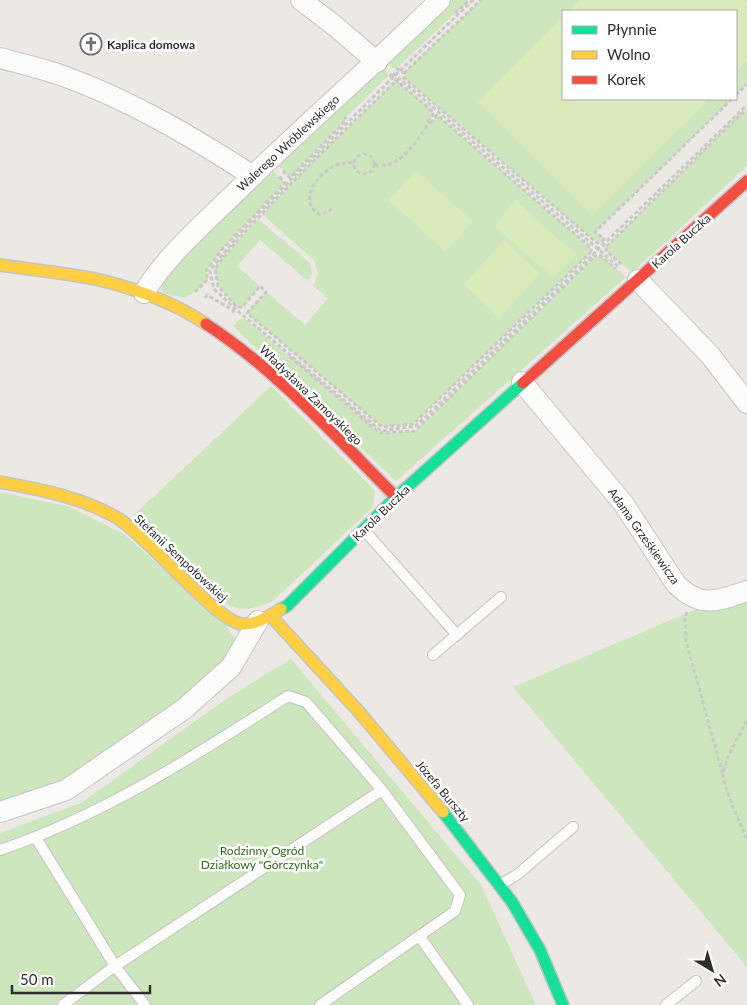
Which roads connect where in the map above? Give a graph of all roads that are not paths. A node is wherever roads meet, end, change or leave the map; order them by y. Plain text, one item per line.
1 (301, 0) edge
2 (440, 0) edge
3 (0, 58) edge
4 (380, 63) junction
5 (253, 176) junction
6 (747, 181) edge
7 (0, 265) edge
8 (631, 274) junction
9 (144, 294) junction
10 (522, 382) junction
11 (747, 402) edge
12 (0, 482) edge
13 (396, 497) junction
14 (363, 529) junction
15 (747, 591) edge
16 (501, 596) dead end
17 (264, 618) junction
18 (457, 635) junction
19 (433, 655) dead end
20 (382, 790) junction
21 (3, 805) edge
22 (573, 826) dead end
23 (36, 838) junction
24 (0, 850) edge
25 (500, 886) junction
26 (420, 937) junction
27 (116, 966) junction
28 (696, 981) dead end
29 (63, 1005) edge
30 (145, 1005) edge
31 (320, 1005) edge
32 (468, 1005) edge
33 (563, 1005) edge
34 (666, 1005) edge

1 - 4 street
2 - 4 street, Walerego Wróblewskiego
3 - 5 street
4 - 5 street, Walerego Wróblewskiego
5 - 9 street, Walerego Wróblewskiego
6 - 8 street, Karola Buczka
7 - 9 street, Władysława Zamoyskiego
8 - 10 street, Karola Buczka
8 - 11 street
9 - 13 street, Władysława Zamoyskiego
10 - 13 street, Karola Buczka
10 - 15 street, Adama Grześkiewicza
12 - 17 street, Stefanii Sempołowskiej
13 - 14 street, Karola Buczka
14 - 17 street, Karola Buczka
14 - 18 lane
16 - 18 lane
17 - 21 street, Karola Buczka
17 - 25 street, Józefa Burszty
18 - 19 lane
20 - 23 lane
20 - 26 lane
20 - 27 lane
22 - 25 lane
23 - 24 lane
23 - 27 lane
25 - 33 street, Józefa Burszty
26 - 31 lane
26 - 32 lane
27 - 29 lane
27 - 30 lane
28 - 34 lane

